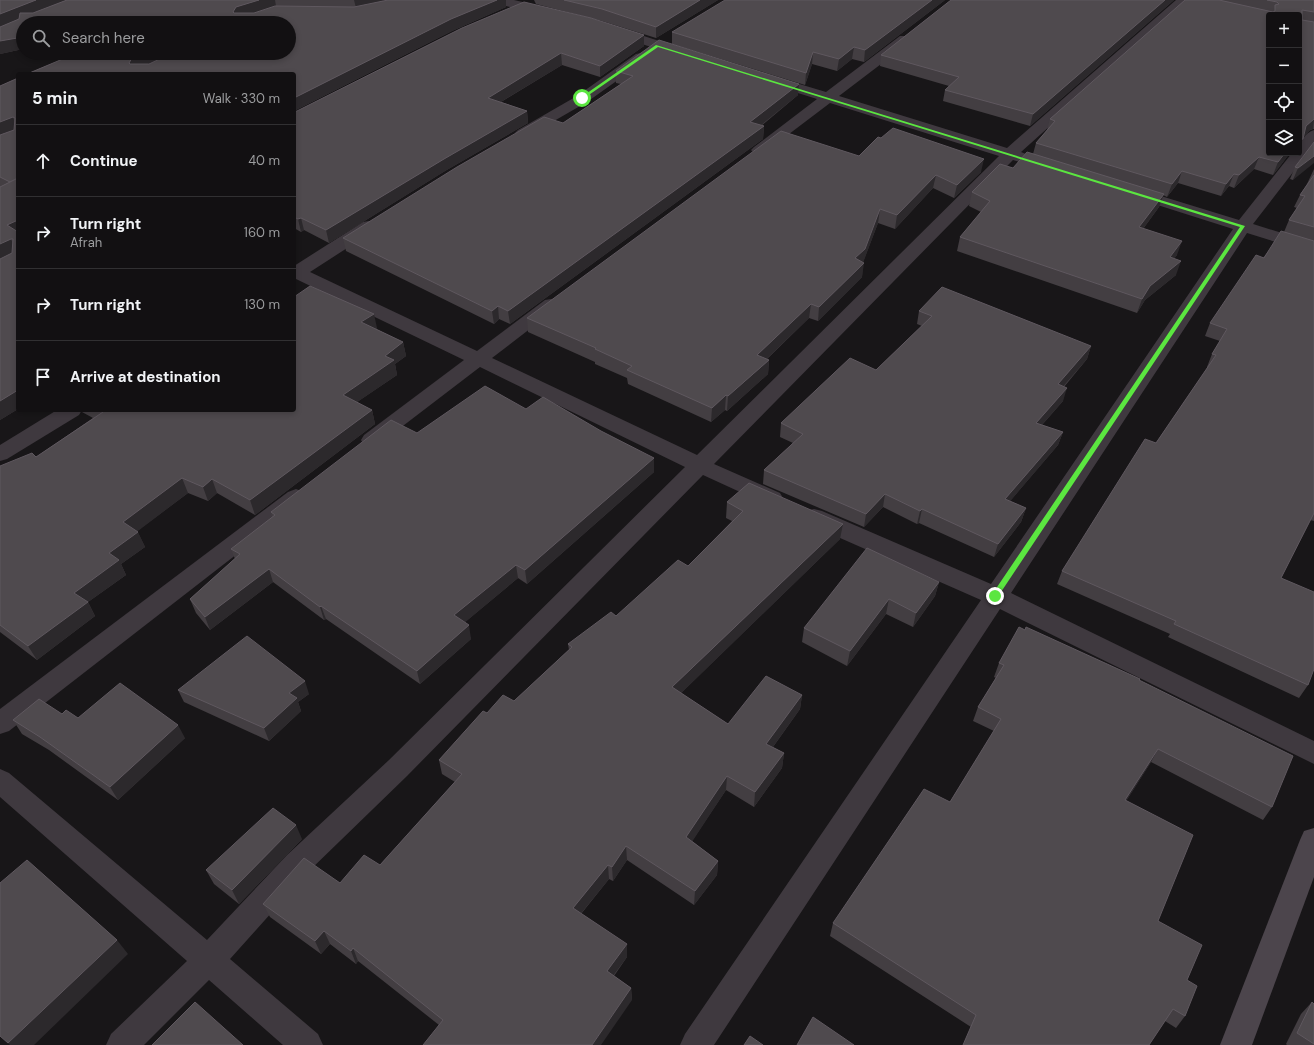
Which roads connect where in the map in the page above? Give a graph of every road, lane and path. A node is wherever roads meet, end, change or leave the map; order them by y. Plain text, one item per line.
1 (499, 0) edge
2 (1184, 0) edge
3 (531, 3) edge
4 (505, 15) edge
5 (561, 16) edge
6 (604, 27) edge
7 (919, 28) edge
8 (670, 37) dead end
9 (657, 45) junction
10 (695, 57) edge
11 (754, 75) edge
12 (829, 98) junction
13 (1314, 135) edge
14 (514, 139) edge
15 (1010, 154) junction
16 (746, 159) edge
17 (1040, 163) edge
18 (1115, 186) edge
19 (381, 219) edge
20 (1243, 226) junction
21 (1314, 249) edge
22 (296, 271) edge
23 (296, 272) edge
24 (567, 292) edge
25 (478, 358) junction
26 (69, 412) edge
27 (358, 449) edge
28 (0, 454) edge
29 (699, 466) junction
30 (308, 488) edge
31 (995, 596) junction
32 (0, 723) edge
33 (1314, 753) edge
34 (0, 781) edge
35 (1314, 840) edge
36 (208, 961) junction
37 (122, 1045) edge
38 (307, 1045) edge
39 (696, 1045) edge
40 (1236, 1045) edge

1 - 3 street
2 - 15 street
3 - 4 street
3 - 5 street
6 - 9 street
7 - 12 street
8 - 9 street
9 - 10 street
9 - 14 street
11 - 12 street
12 - 15 street
12 - 16 street
13 - 20 street
15 - 17 street
15 - 29 street
18 - 20 street
19 - 22 street
20 - 21 street
20 - 31 street
23 - 25 street
24 - 25 street
25 - 27 street
25 - 29 street
26 - 28 street
29 - 31 street
29 - 36 street
30 - 32 street
31 - 33 street
31 - 39 street
34 - 36 street
35 - 40 main road
36 - 37 street
36 - 38 street

